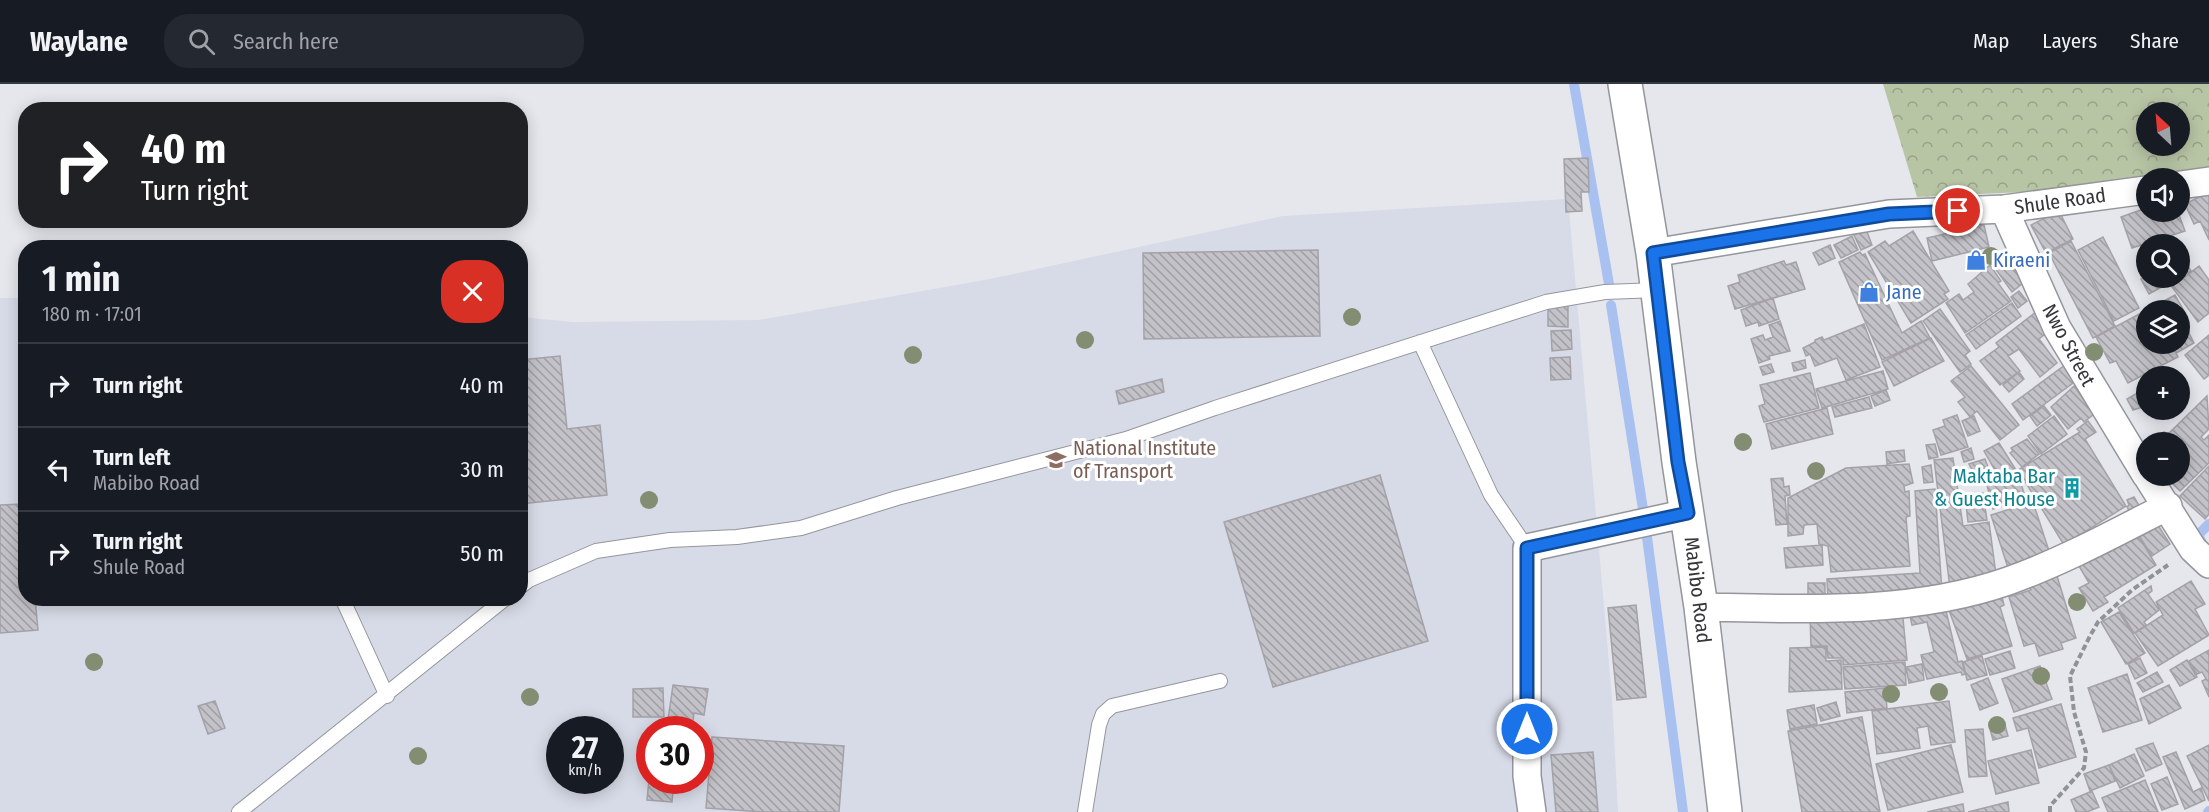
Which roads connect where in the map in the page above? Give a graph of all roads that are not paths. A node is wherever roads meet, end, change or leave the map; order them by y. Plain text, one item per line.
1 (1625, 84) edge
2 (2209, 181) edge
3 (2190, 184) edge
4 (2136, 190) edge
5 (2004, 209) junction
6 (1653, 253) junction
7 (1658, 290) junction
8 (1420, 342) junction
9 (2136, 457) edge
10 (2154, 486) edge
11 (2168, 506) junction
12 (1688, 513) junction
13 (1527, 548) junction
14 (2201, 557) edge
15 (528, 581) edge
16 (346, 606) edge
17 (496, 606) edge
18 (1701, 607) junction
19 (1220, 681) dead end
20 (387, 696) junction
21 (239, 812) edge
22 (1085, 812) edge
23 (1532, 812) edge
24 (1725, 812) edge

1 - 6 main road, Mabibo Road
2 - 3 street
4 - 5 street, Shule Road
5 - 6 street, Shule Road
5 - 9 street, Nwo Street
6 - 7 main road, Mabibo Road
7 - 8 lane
7 - 12 main road, Mabibo Road
8 - 13 lane
8 - 15 lane
10 - 11 street, Nwo Street
11 - 14 street, Nwo Street
11 - 18 street
12 - 13 street
12 - 18 main road, Mabibo Road
13 - 23 street
16 - 20 lane
17 - 20 lane
18 - 24 main road, Mabibo Road
19 - 22 lane
20 - 21 lane

